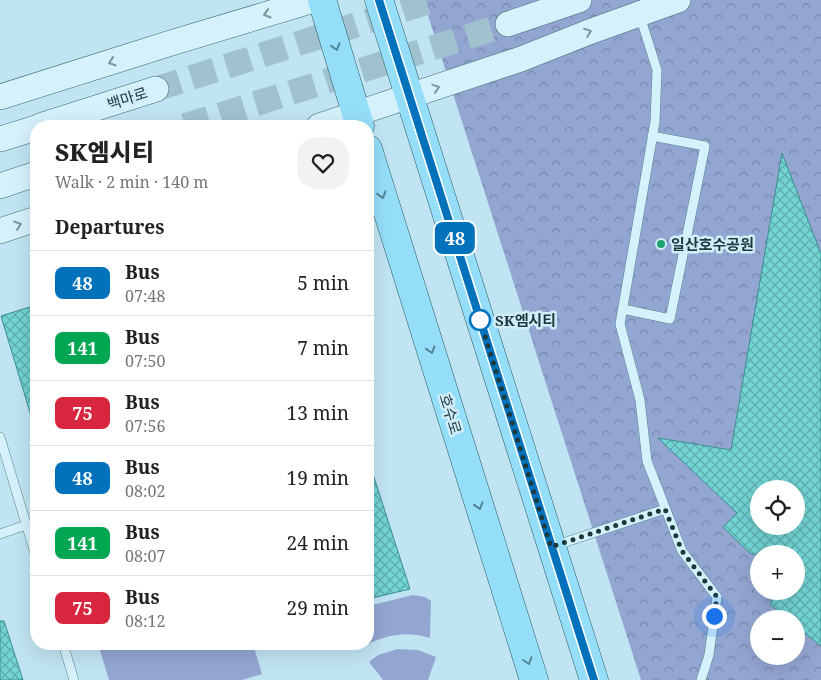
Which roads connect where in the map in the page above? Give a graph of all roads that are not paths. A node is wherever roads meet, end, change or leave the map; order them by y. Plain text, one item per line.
1 (314, 0) edge
2 (322, 0) edge
3 (379, 0) edge
4 (579, 0) edge
5 (678, 0) edge
6 (639, 14) junction
7 (508, 24) tunnel mouth
8 (156, 89) tunnel mouth
9 (411, 96) junction
10 (0, 97) edge
11 (59, 120) edge
12 (358, 120) edge
13 (30, 130) edge
14 (652, 136) junction
15 (0, 139) edge
16 (374, 168) edge
17 (30, 176) edge
18 (0, 186) edge
19 (30, 221) edge
20 (0, 231) edge
21 (623, 309) junction
22 (0, 437) edge
23 (665, 509) junction
24 (26, 525) junction
25 (0, 534) edge
26 (30, 538) edge
27 (551, 547) junction
28 (65, 650) edge
29 (74, 680) edge
30 (534, 680) edge
31 (594, 680) edge
32 (701, 680) edge

1 -> 10 main road
2 -> 12 main road
3 - 9 main road
4 - 7 main road
5 - 6 main road
9 -> 6 main road
6 - 14 lane
8 - 11 main road, 백마로
9 - 12 main road
9 - 27 main road
13 - 15 main road
14 - 21 lane
14 - 21 lane
16 -> 30 main road, 호수로
17 - 18 main road
20 -> 19 main road
21 - 23 lane
22 - 24 lane
23 - 27 lane
23 - 32 lane
24 - 25 lane
24 - 26 lane
27 - 31 main road
28 - 29 lane

